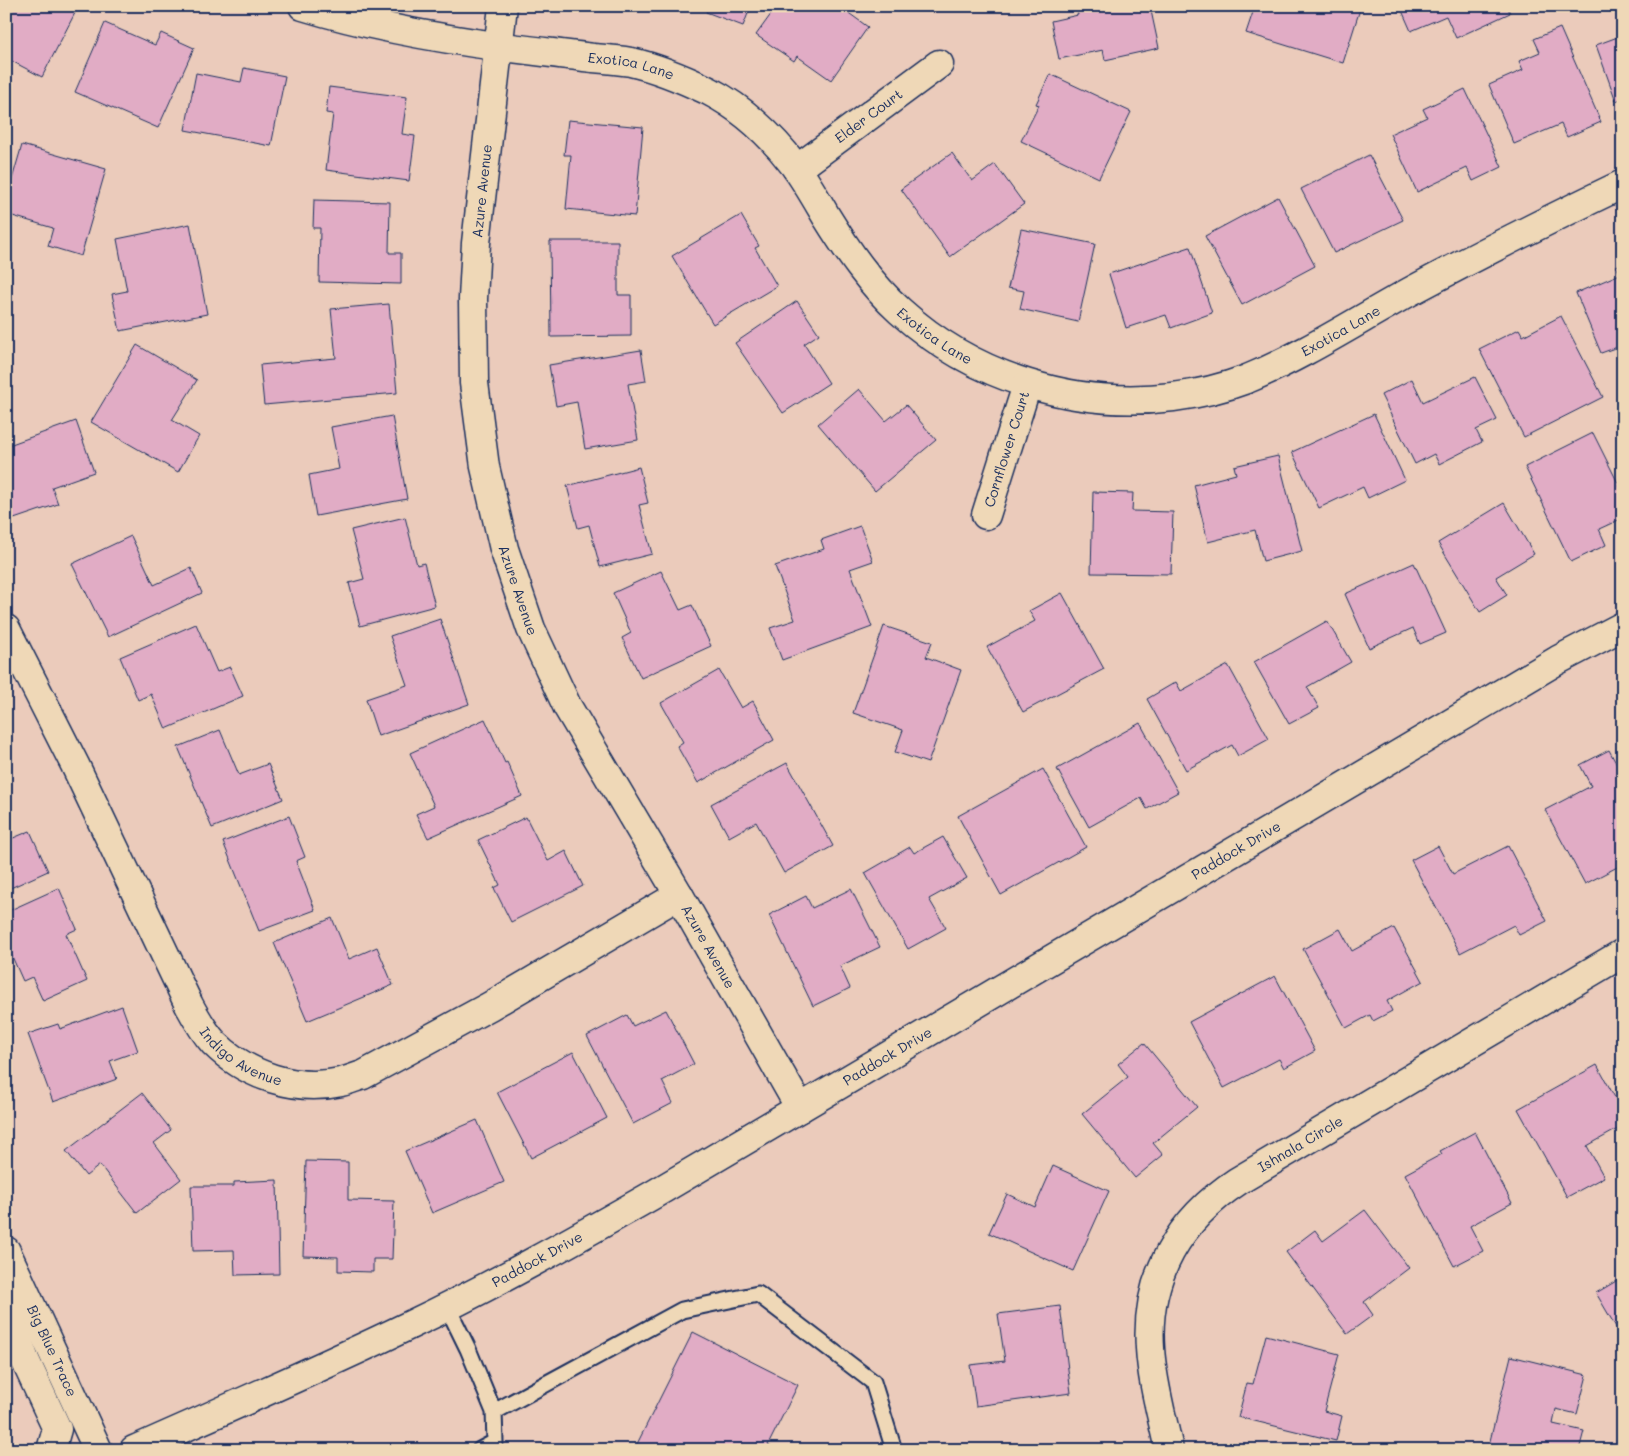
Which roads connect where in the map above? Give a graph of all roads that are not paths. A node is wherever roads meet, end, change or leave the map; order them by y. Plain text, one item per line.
1 (303, 6) edge
2 (503, 6) edge
3 (498, 46) junction
4 (939, 64) dead end
5 (797, 168) junction
6 (1623, 184) edge
7 (1027, 385) junction
8 (986, 515) dead end
9 (1623, 626) edge
10 (6, 629) edge
11 (678, 896) junction
12 (1623, 953) edge
13 (800, 1108) junction
14 (6, 1251) edge
15 (447, 1306) junction
16 (6, 1308) edge
17 (494, 1412) junction
18 (51, 1450) edge
19 (98, 1450) edge
20 (134, 1450) edge
21 (480, 1450) edge
22 (894, 1450) edge
23 (1169, 1450) edge

1 - 3 street, Exotica Lane
2 - 3 street, Azure Avenue
3 - 5 street, Exotica Lane
3 - 11 street, Azure Avenue
4 - 5 street, Elder Court
5 - 7 street, Exotica Lane
6 - 7 street, Exotica Lane
7 - 8 street, Cornflower Court
9 - 13 street, Paddock Drive
10 - 11 street, Indigo Avenue
11 - 13 street, Azure Avenue
12 - 23 street, Ishnala Circle
13 - 15 street, Paddock Drive
14 - 19 street, Big Blue Trace
15 - 17 lane
15 - 20 street, Paddock Drive
16 - 18 street
17 - 21 lane
17 - 22 lane

